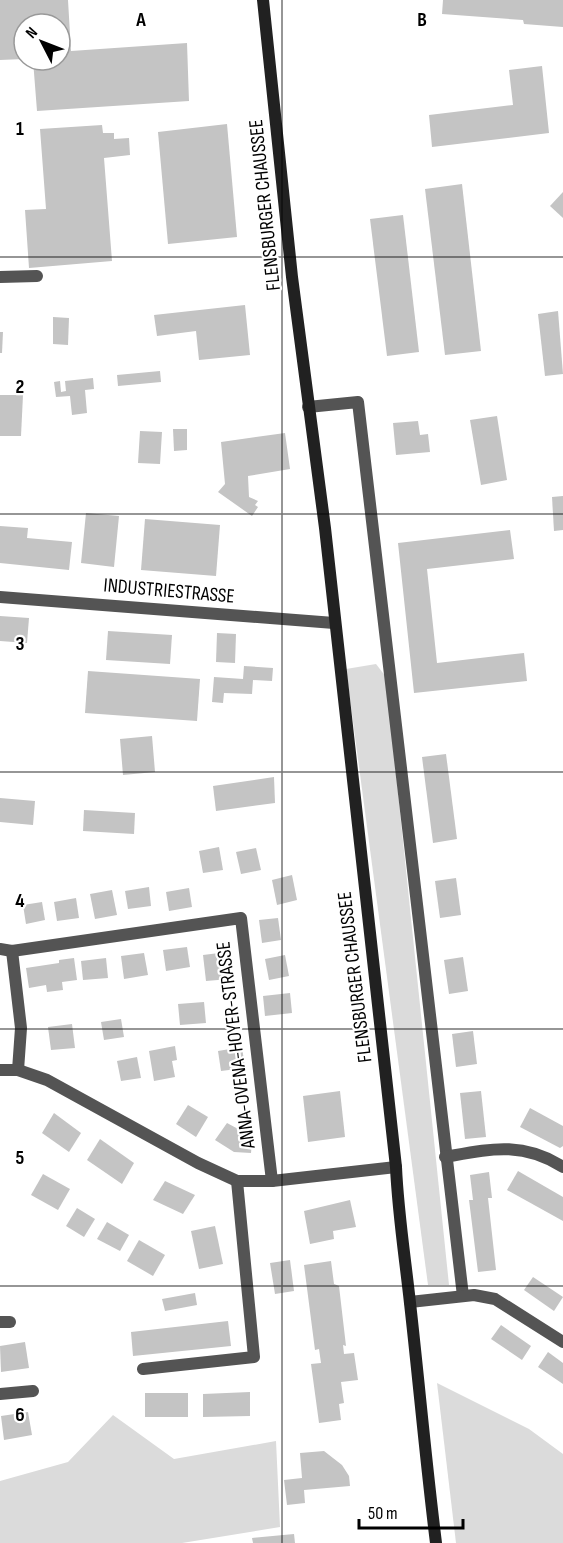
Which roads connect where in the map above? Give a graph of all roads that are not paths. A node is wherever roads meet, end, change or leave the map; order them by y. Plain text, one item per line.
1 (263, 0) edge
2 (37, 276) dead end
3 (0, 277) edge
4 (308, 407) junction
5 (0, 597) edge
6 (334, 623) junction
7 (6, 950) edge
8 (0, 1070) edge
9 (18, 1070) junction
10 (445, 1157) junction
11 (396, 1167) junction
12 (563, 1167) edge
13 (237, 1181) junction
14 (272, 1181) junction
15 (462, 1296) junction
16 (410, 1302) junction
17 (563, 1342) edge
18 (143, 1369) dead end
19 (33, 1391) dead end
20 (0, 1394) edge
21 (436, 1543) edge

1 - 4 main road, FLENSBURGER CHAUSSEE
2 - 3 street
4 - 6 main road, FLENSBURGER CHAUSSEE
4 - 10 street
5 - 6 street, INDUSTRIESTRASSE
6 - 11 main road, FLENSBURGER CHAUSSEE
7 - 9 street, ANNA-OVENA-HOYER-STRASSE
7 - 14 street, ANNA-OVENA-HOYER-STRASSE
8 - 9 street
9 - 13 street
10 - 12 street
10 - 15 street
11 - 14 street
11 - 16 main road, FLENSBURGER CHAUSSEE
13 - 14 street
13 - 18 street
15 - 16 street
15 - 17 street
16 - 21 main road, FLENSBURGER CHAUSSEE
19 - 20 street

